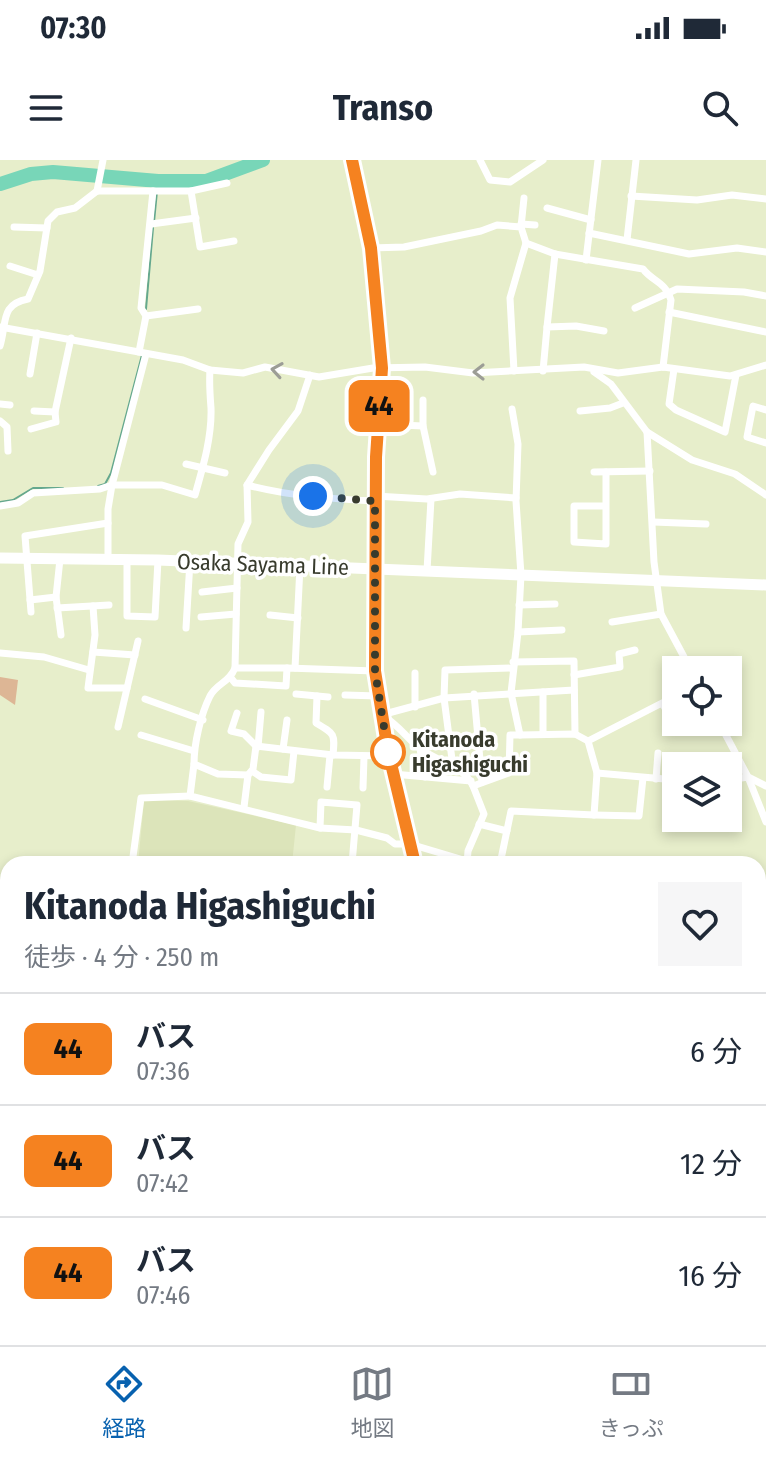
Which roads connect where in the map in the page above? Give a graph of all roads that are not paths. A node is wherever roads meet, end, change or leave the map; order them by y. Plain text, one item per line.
1 (352, 160) edge
2 (480, 160) edge
3 (543, 160) edge
4 (598, 160) edge
5 (636, 160) edge
6 (102, 163) edge
7 (227, 183) dead end
8 (97, 189) junction
9 (156, 191) junction
10 (191, 191) junction
11 (631, 196) junction
12 (524, 198) dead end
13 (766, 199) edge
14 (547, 208) dead end
15 (196, 218) junction
16 (591, 220) junction
17 (151, 224) junction
18 (535, 225) dead end
19 (521, 226) junction
20 (14, 227) dead end
21 (47, 228) junction
22 (589, 233) junction
23 (627, 240) junction
24 (234, 241) dead end
25 (526, 243) junction
26 (371, 248) junction
27 (766, 252) edge
28 (555, 254) junction
29 (586, 260) junction
30 (10, 266) dead end
31 (38, 275) junction
32 (668, 291) junction
33 (766, 296) edge
34 (635, 308) dead end
35 (198, 309) dead end
36 (669, 312) junction
37 (146, 316) junction
38 (547, 327) junction
39 (3, 328) edge
40 (604, 331) dead end
41 (766, 332) edge
42 (37, 333) junction
43 (71, 338) junction
44 (0, 346) edge
45 (142, 353) junction
46 (766, 358) edge
47 (763, 366) edge
48 (584, 367) junction
49 (663, 367) junction
50 (382, 368) junction
51 (674, 369) junction
52 (210, 370) junction
53 (514, 371) junction
54 (543, 371) junction
55 (618, 373) junction
56 (30, 374) dead end
57 (310, 375) junction
58 (736, 375) junction
59 (611, 384) junction
60 (423, 400) dead end
61 (623, 403) junction
62 (0, 404) edge
63 (10, 405) dead end
64 (512, 409) dead end
65 (766, 410) edge
66 (34, 411) dead end
67 (580, 411) dead end
68 (55, 412) junction
69 (0, 421) edge
70 (378, 424) junction
71 (423, 426) junction
72 (31, 429) dead end
73 (647, 432) junction
74 (766, 443) edge
75 (8, 451) dead end
76 (186, 464) dead end
77 (202, 468) junction
78 (650, 471) junction
79 (433, 472) dead end
80 (594, 472) dead end
81 (606, 472) junction
82 (225, 473) dead end
83 (112, 485) junction
84 (247, 485) junction
85 (766, 495) edge
86 (375, 498) junction
87 (516, 498) junction
88 (431, 499) junction
89 (0, 506) edge
90 (606, 506) junction
91 (653, 522) junction
92 (108, 523) junction
93 (706, 524) dead end
94 (0, 558) edge
95 (26, 558) junction
96 (60, 559) junction
97 (108, 559) junction
98 (127, 559) junction
99 (158, 560) junction
100 (190, 561) junction
101 (237, 563) junction
102 (300, 566) junction
103 (374, 569) junction
104 (427, 571) junction
105 (521, 575) junction
106 (655, 581) junction
107 (766, 585) edge
108 (237, 588) junction
109 (202, 592) dead end
110 (56, 597) junction
111 (30, 600) junction
112 (555, 604) dead end
113 (109, 605) dead end
114 (519, 605) junction
115 (93, 606) junction
116 (57, 608) junction
117 (31, 612) dead end
118 (236, 614) junction
119 (661, 614) junction
120 (270, 615) dead end
121 (201, 617) dead end
122 (298, 618) junction
123 (612, 622) dead end
124 (186, 628) dead end
125 (562, 630) dead end
126 (518, 632) junction
127 (61, 635) dead end
128 (138, 641) dead end
129 (635, 650) dead end
130 (93, 652) junction
131 (0, 653) edge
132 (135, 655) junction
133 (684, 656) edge
134 (513, 665) junction
135 (235, 668) junction
136 (291, 668) junction
137 (89, 670) junction
138 (375, 671) junction
139 (415, 673) dead end
140 (574, 675) junction
141 (231, 678) junction
142 (127, 688) junction
143 (574, 690) junction
144 (543, 692) junction
145 (511, 693) junction
146 (296, 694) dead end
147 (474, 694) junction
148 (345, 695) dead end
149 (317, 696) junction
150 (378, 696) junction
151 (328, 697) dead end
152 (444, 698) junction
153 (145, 699) dead end
154 (662, 703) edge
155 (415, 707) junction
156 (261, 712) dead end
157 (237, 713) dead end
158 (381, 715) junction
159 (203, 720) junction
160 (287, 720) dead end
161 (118, 727) dead end
162 (543, 734) junction
163 (575, 734) junction
164 (141, 735) dead end
165 (520, 735) junction
166 (726, 736) edge
167 (588, 741) junction
168 (257, 746) junction
169 (283, 749) junction
170 (420, 749) junction
171 (194, 751) junction
172 (294, 751) junction
173 (658, 753) dead end
174 (332, 755) junction
175 (389, 756) junction
176 (364, 757) junction
177 (194, 764) junction
178 (453, 767) junction
179 (250, 773) junction
180 (597, 773) junction
181 (393, 774) junction
182 (425, 777) junction
183 (748, 777) junction
184 (643, 778) junction
185 (742, 778) edge
186 (656, 779) junction
187 (662, 779) edge
188 (482, 782) junction
189 (472, 783) junction
190 (766, 786) edge
191 (327, 787) dead end
192 (363, 788) dead end
193 (190, 796) junction
194 (244, 807) junction
195 (594, 815) junction
196 (766, 822) edge
197 (479, 824) junction
198 (320, 828) junction
199 (356, 830) junction
200 (507, 831) junction
201 (410, 844) junction
202 (133, 856) edge
203 (353, 856) edge
204 (413, 856) edge
205 (446, 856) edge
206 (468, 856) edge
207 (502, 856) edge

1 - 26 main road
2 - 3 street
4 - 16 street
5 - 11 street
6 - 8 street
7 - 10 street
8 - 9 street
8 - 21 street
9 - 10 street
9 - 17 street
10 - 15 street
11 - 13 street
11 - 23 street
12 - 19 street
14 - 16 street
15 - 17 street
15 - 24 street
16 - 22 street
17 - 37 street
18 - 19 street
19 - 25 street
19 - 26 street
20 - 21 street
21 - 31 street
22 - 23 street
22 - 29 street
23 - 27 street
25 - 28 street
25 - 53 street
26 - 50 main road
28 - 29 street
28 - 38 street
29 - 32 street
30 - 31 street
31 - 39 street
32 - 33 street
32 - 34 street
32 - 36 street
35 - 37 street
36 - 41 street
36 - 49 street
37 - 45 street
38 - 40 street
38 - 54 street
39 - 42 street
39 - 44 street
42 - 43 street
42 - 56 street
43 - 45 street
43 - 68 street
45 - 52 street
45 - 83 street
46 - 47 street
47 - 58 street
48 - 54 street
48 - 55 street
48 - 59 street
49 - 51 street
49 - 55 street
53 -> 50 street
50 - 57 street
50 - 70 main road
51 - 58 street
51 - 58 street
57 -> 52 street
52 - 77 street
53 - 54 street
55 - 59 street
57 - 84 street
59 - 61 street
60 - 71 street
61 - 67 street
61 - 73 street
62 - 63 street
64 - 87 street
65 - 74 street
66 - 68 street
68 - 72 street
69 - 75 street
70 - 71 street
70 - 86 main road
71 - 79 street
73 - 78 street
73 - 85 street
76 - 77 street
77 - 82 street
77 - 83 street
78 - 81 street
78 - 91 street
80 - 81 street
81 - 90 street
83 - 89 street
83 - 92 street
84 - 86 street
84 - 101 street
86 - 88 street
86 - 103 main road
87 - 88 street
87 - 105 street
88 - 104 street
90 - 90 street
91 - 93 street
91 - 106 street
92 - 95 street
92 - 97 street
94 - 95 main road, Osaka Sayama Line
95 - 96 main road, Osaka Sayama Line
95 - 111 street
96 - 97 main road, Osaka Sayama Line
96 - 110 street
97 - 98 main road, Osaka Sayama Line
98 - 99 main road, Osaka Sayama Line
98 - 99 street
99 - 100 main road, Osaka Sayama Line
100 - 101 main road, Osaka Sayama Line
100 - 124 street
101 - 102 main road, Osaka Sayama Line
101 - 108 street
102 - 103 main road, Osaka Sayama Line
102 - 122 street
103 - 104 main road, Osaka Sayama Line
103 - 138 main road
104 - 105 main road, Osaka Sayama Line
105 - 106 main road, Osaka Sayama Line
105 - 114 street
106 - 107 main road, Osaka Sayama Line
106 - 119 street
108 - 109 street
108 - 118 street
110 - 111 street
110 - 116 street
111 - 117 street
112 - 114 street
113 - 115 street
114 - 126 street
115 - 116 street
115 - 130 street
116 - 127 street
118 - 121 street
118 - 135 street
119 - 123 street
119 - 133 street
120 - 122 street
122 - 136 street
125 - 126 street
126 - 134 street
128 - 132 street
129 - 140 street
130 - 132 street
130 - 137 street
131 - 137 street
132 - 142 street
134 - 140 street
134 - 145 street
134 - 152 street
135 - 136 street
135 - 141 street
136 - 138 street
136 - 141 street
137 - 142 street
138 - 150 main road
139 - 155 street
140 - 143 street
141 - 159 street
142 - 161 street
143 - 144 street
143 - 163 street
144 - 145 street
144 - 162 street
145 - 147 street
145 - 165 street
146 - 149 street
147 - 152 street
147 - 188 street
148 - 150 street
149 - 151 street
149 - 174 street
150 - 158 main road
152 - 155 street
152 - 178 street
153 - 159 street
154 - 167 street
155 - 158 street
156 - 168 street
157 - 168 street
158 - 170 street
158 - 175 main road
159 - 171 street
160 - 169 street
162 - 163 street
162 - 165 street
163 - 167 street
164 - 171 street
165 - 188 street
166 - 183 street
167 - 180 street
168 - 169 street
168 - 179 street
169 - 172 street
170 - 178 street
170 - 182 street
171 - 177 street
172 - 174 street
172 - 179 street
173 - 186 street
174 - 176 street
174 - 191 street
175 - 176 street
175 - 181 main road
176 - 192 street
177 - 179 street
177 - 193 street
178 - 189 street
179 - 194 street
180 - 184 street
180 - 195 street
181 - 182 street
181 - 201 main road
182 - 189 street
183 - 185 street
183 - 190 street
183 - 196 street
184 - 186 street
184 - 195 street
186 - 187 street
188 - 189 street
189 - 197 street
193 - 194 street
193 - 202 street
194 - 198 street
195 - 200 street
197 - 200 street
197 - 206 street
198 - 199 street
198 - 199 street
199 - 201 street
199 - 203 street
200 - 207 street
201 - 204 main road
201 - 205 street

